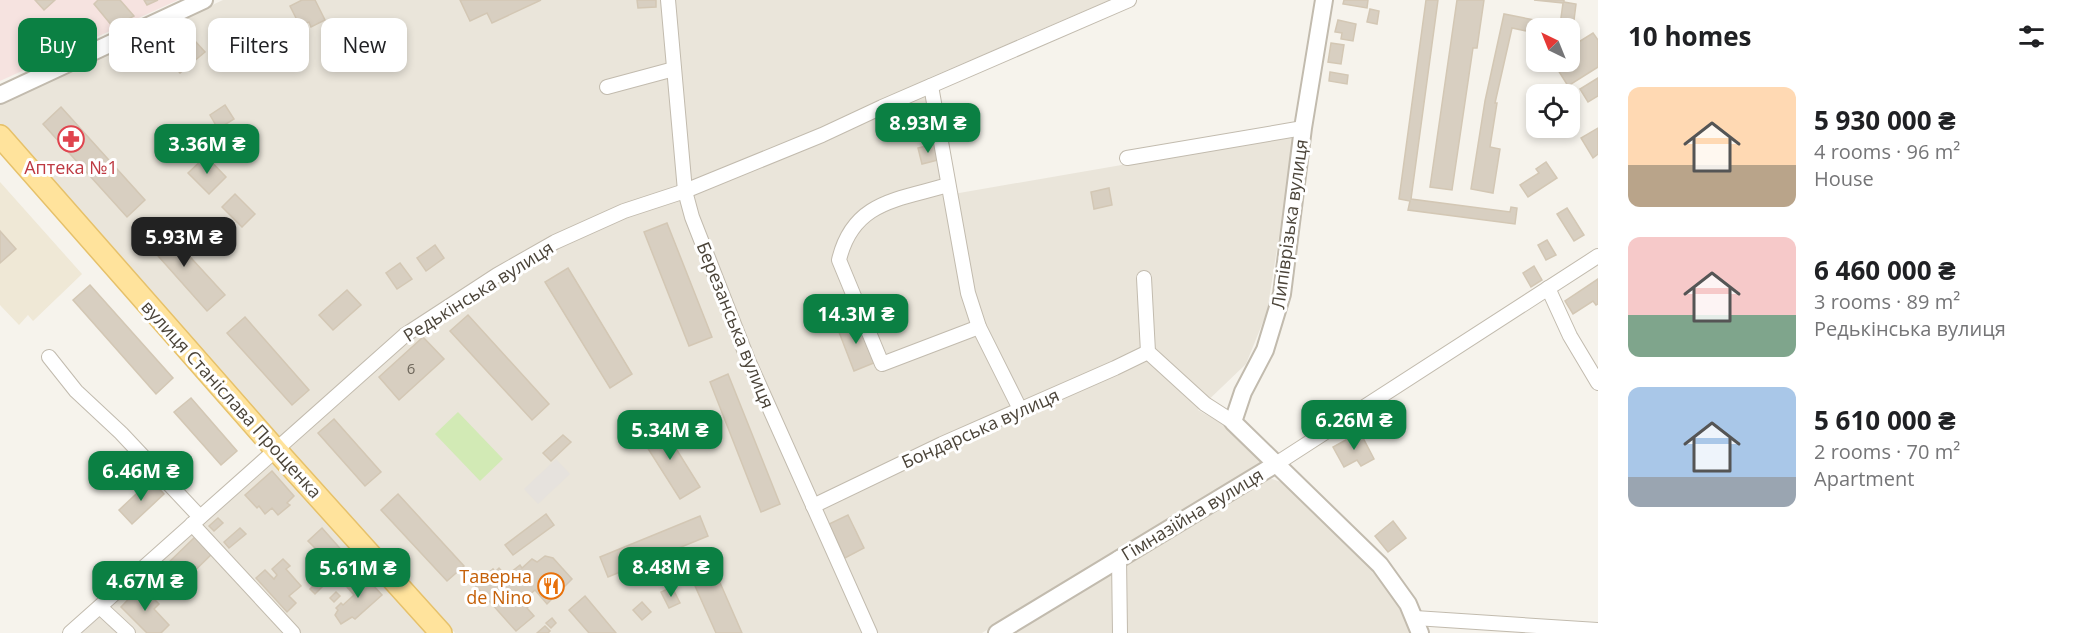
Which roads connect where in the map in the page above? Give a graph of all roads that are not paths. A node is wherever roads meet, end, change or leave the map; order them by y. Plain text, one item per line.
1 (204, 0) edge
2 (668, 0) edge
3 (1129, 0) edge
4 (1324, 0) edge
5 (674, 69) junction
6 (931, 86) junction
7 (607, 87) dead end
8 (0, 95) edge
9 (1303, 128) junction
10 (0, 136) edge
11 (1127, 158) dead end
12 (948, 185) junction
13 (685, 191) junction
14 (1598, 256) edge
15 (1144, 278) dead end
16 (1548, 288) junction
17 (979, 327) junction
18 (1148, 352) junction
19 (49, 357) dead end
20 (1598, 383) edge
21 (1020, 409) junction
22 (1233, 422) junction
23 (276, 450) junction
24 (1276, 464) junction
25 (813, 506) junction
26 (196, 520) junction
27 (1119, 558) junction
28 (100, 607) junction
29 (1418, 626) edge
30 (1598, 630) edge
31 (70, 633) edge
32 (128, 633) edge
33 (293, 633) edge
34 (441, 633) edge
35 (870, 633) edge
36 (997, 633) edge
37 (1120, 633) edge

1 - 8 street
2 - 5 street, Березанська вулиця
3 - 6 street, Редькінська вулиця
4 - 9 street, Липіврізька вулиця
5 - 7 street
5 - 13 street, Березанська вулиця
6 - 12 street
6 - 13 street, Редькінська вулиця
9 - 11 street, Липіврізька вулиця
9 - 22 street, Липіврізька вулиця
10 - 23 main road, вулиця Станіслава Прощенка
12 - 17 street
12 - 17 street
13 - 23 street, Редькінська вулиця
13 - 25 street, Березанська вулиця
14 - 16 street, Гімназійна вулиця
15 - 18 street
16 - 20 street
16 - 24 street, Гімназійна вулиця
17 - 21 street
18 - 21 street, Бондарська вулиця
18 - 22 street
19 - 26 street
21 - 25 street, Бондарська вулиця
22 - 24 street
23 - 26 street, Редькінська вулиця
23 - 34 main road, вулиця Станіслава Прощенка
24 - 27 street, Гімназійна вулиця
24 - 29 street
25 - 35 street, Березанська вулиця
26 - 28 street, Редькінська вулиця
26 - 33 street
27 - 36 street, Гімназійна вулиця
27 - 37 street
28 - 31 street, Редькінська вулиця
28 - 32 street
29 - 30 street

